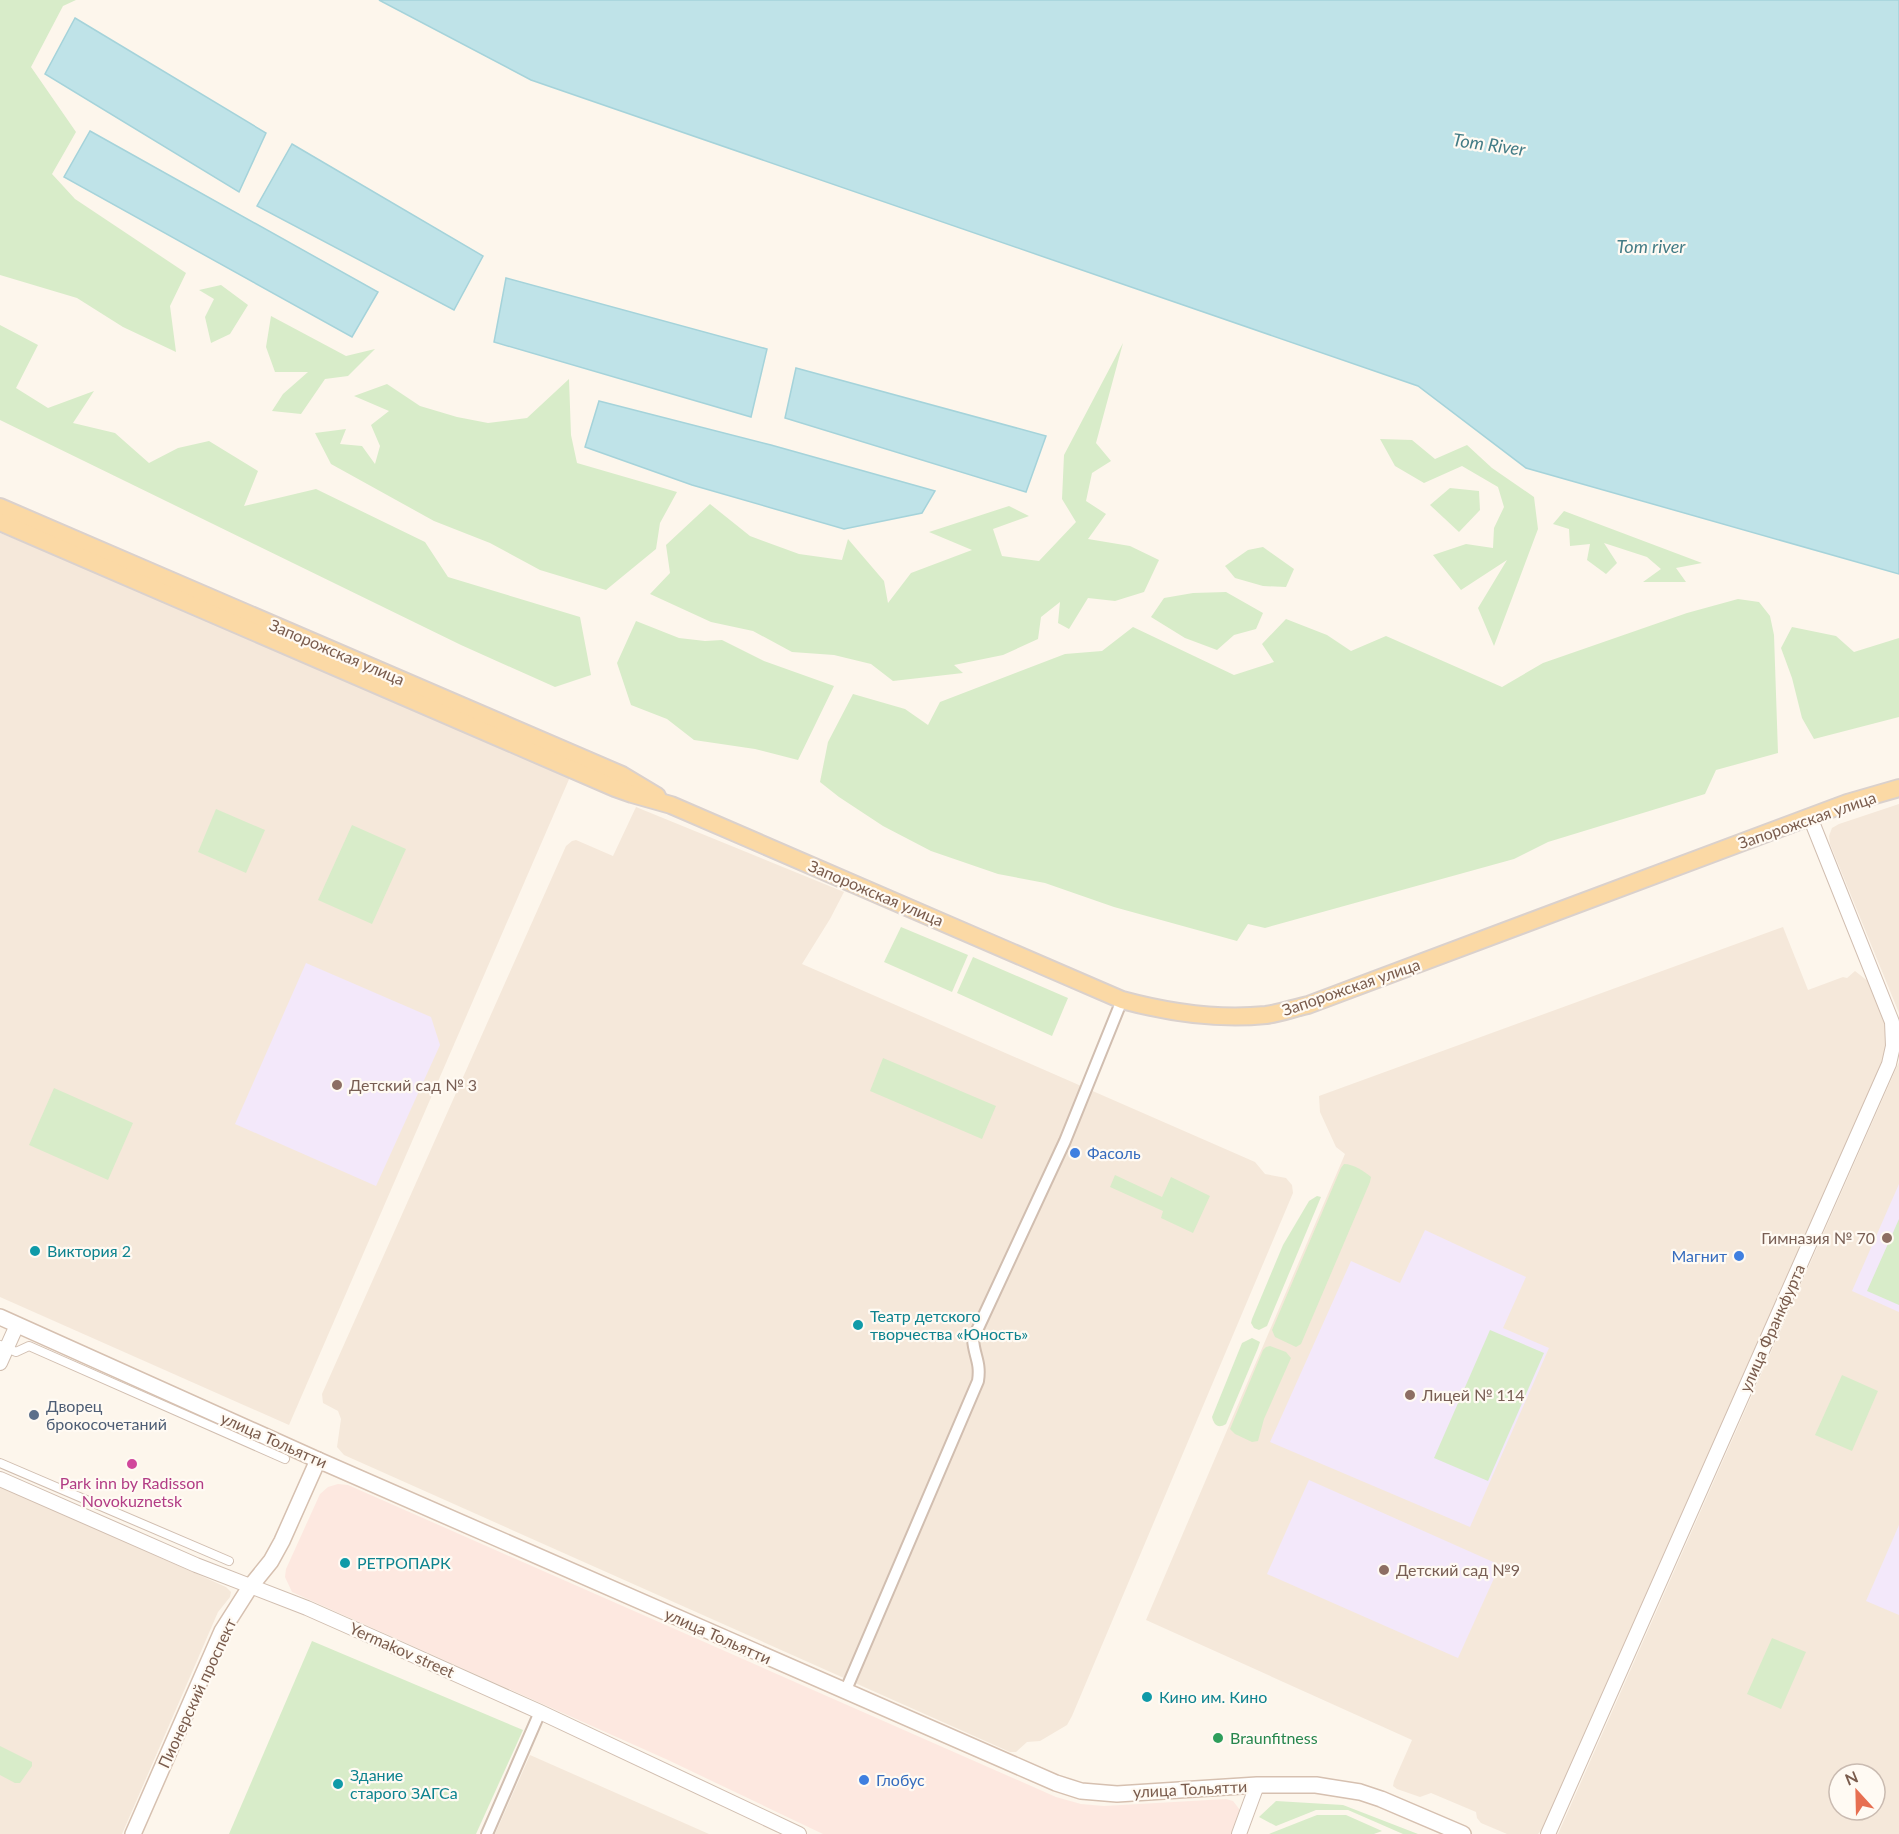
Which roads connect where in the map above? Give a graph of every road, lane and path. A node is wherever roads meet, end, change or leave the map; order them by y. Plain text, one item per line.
1 (0, 507) edge
2 (0, 522) edge
3 (1899, 788) edge
4 (671, 805) junction
5 (1810, 817) junction
6 (1122, 1000) junction
7 (0, 1317) edge
8 (17, 1325) junction
9 (3, 1347) edge
10 (0, 1363) edge
11 (285, 1459) dead end
12 (318, 1460) junction
13 (0, 1463) edge
14 (0, 1479) edge
15 (229, 1561) dead end
16 (250, 1587) junction
17 (845, 1692) junction
18 (540, 1712) junction
19 (1257, 1785) junction
20 (133, 1834) edge
21 (487, 1834) edge
22 (799, 1834) edge
23 (1239, 1834) edge
24 (1463, 1834) edge
25 (1548, 1834) edge

1 - 4 main road, Запорожская улица
2 - 4 main road, Запорожская улица
3 - 5 main road, Запорожская улица
4 - 6 main road, Запорожская улица
5 - 6 main road, Запорожская улица
5 - 25 street, улица Франкфурта
6 - 17 street
7 - 8 main road, улица Тольятти
8 - 9 street
8 - 12 main road, улица Тольятти
9 - 10 street
9 - 11 street
12 - 16 main road, Пионерский проспект
12 - 17 main road, улица Тольятти
13 - 15 street
14 - 16 street, Yermakov street
16 - 18 street, Yermakov street
16 - 20 main road, Пионерский проспект
17 - 19 main road, улица Тольятти
18 - 21 street
18 - 22 street, Yermakov street
19 - 23 street
19 - 24 main road, улица Тольятти

